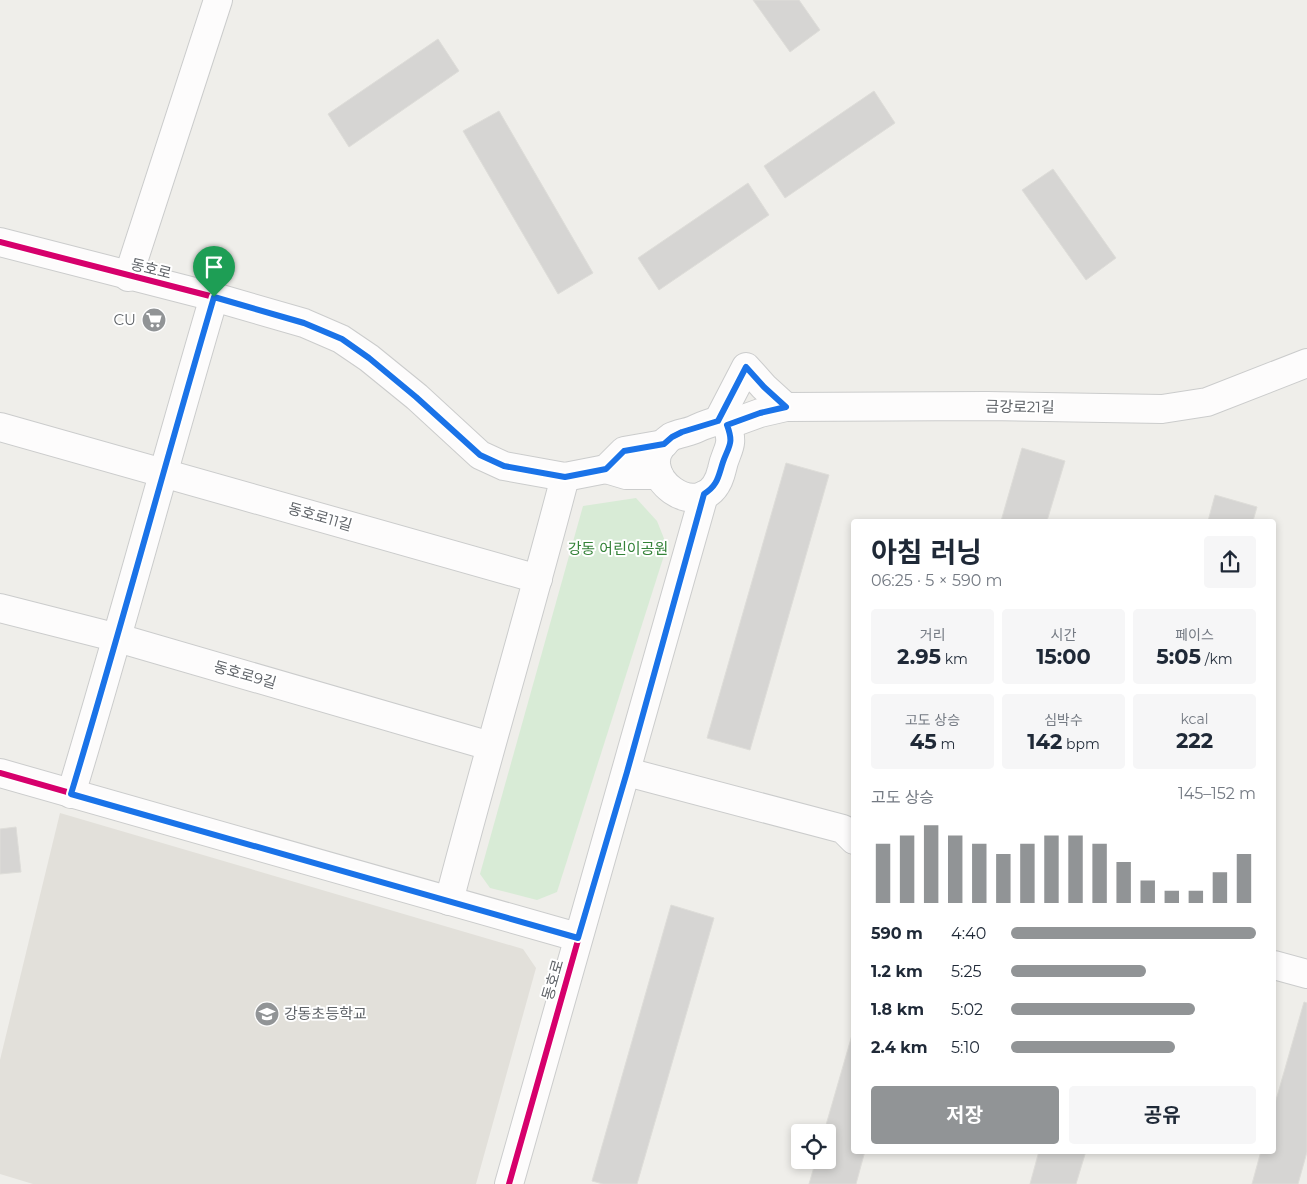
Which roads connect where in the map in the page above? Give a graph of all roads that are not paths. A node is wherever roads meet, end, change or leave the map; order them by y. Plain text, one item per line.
1 (218, 0) edge
2 (0, 242) edge
3 (128, 277) junction
4 (214, 297) junction
5 (1307, 363) edge
6 (786, 407) junction
7 (723, 423) junction
8 (0, 427) edge
9 (664, 444) junction
10 (606, 469) junction
11 (162, 472) junction
12 (659, 475) junction
13 (565, 477) junction
14 (704, 494) junction
15 (538, 579) junction
16 (0, 608) edge
17 (118, 638) junction
18 (490, 746) junction
19 (627, 772) junction
20 (0, 774) edge
21 (71, 794) junction
22 (851, 837) edge
23 (450, 902) junction
24 (578, 938) junction
25 (1276, 966) edge
26 (1307, 974) edge
27 (509, 1184) edge

1 - 3 street
2 - 3 street, 동호로
3 - 4 street, 동호로
4 - 11 street
4 - 13 street, 동호로
5 - 6 street, 금강로21길
6 - 7 street, 금강로21길
6 - 7 street
7 - 9 street
7 - 14 street
8 - 11 street, 동호로11길
9 - 10 street
9 - 12 street
10 - 12 street
10 - 13 street, 동호로
11 - 15 street, 동호로11길
11 - 17 street
12 - 14 street
13 - 15 street
14 - 19 street, 동호로
15 - 18 street
16 - 17 street, 동호로9길
17 - 18 street, 동호로9길
17 - 21 street
18 - 23 street
19 - 22 street
19 - 24 street, 동호로
20 - 21 street
21 - 23 street
23 - 24 street
24 - 27 street, 동호로
25 - 26 street

